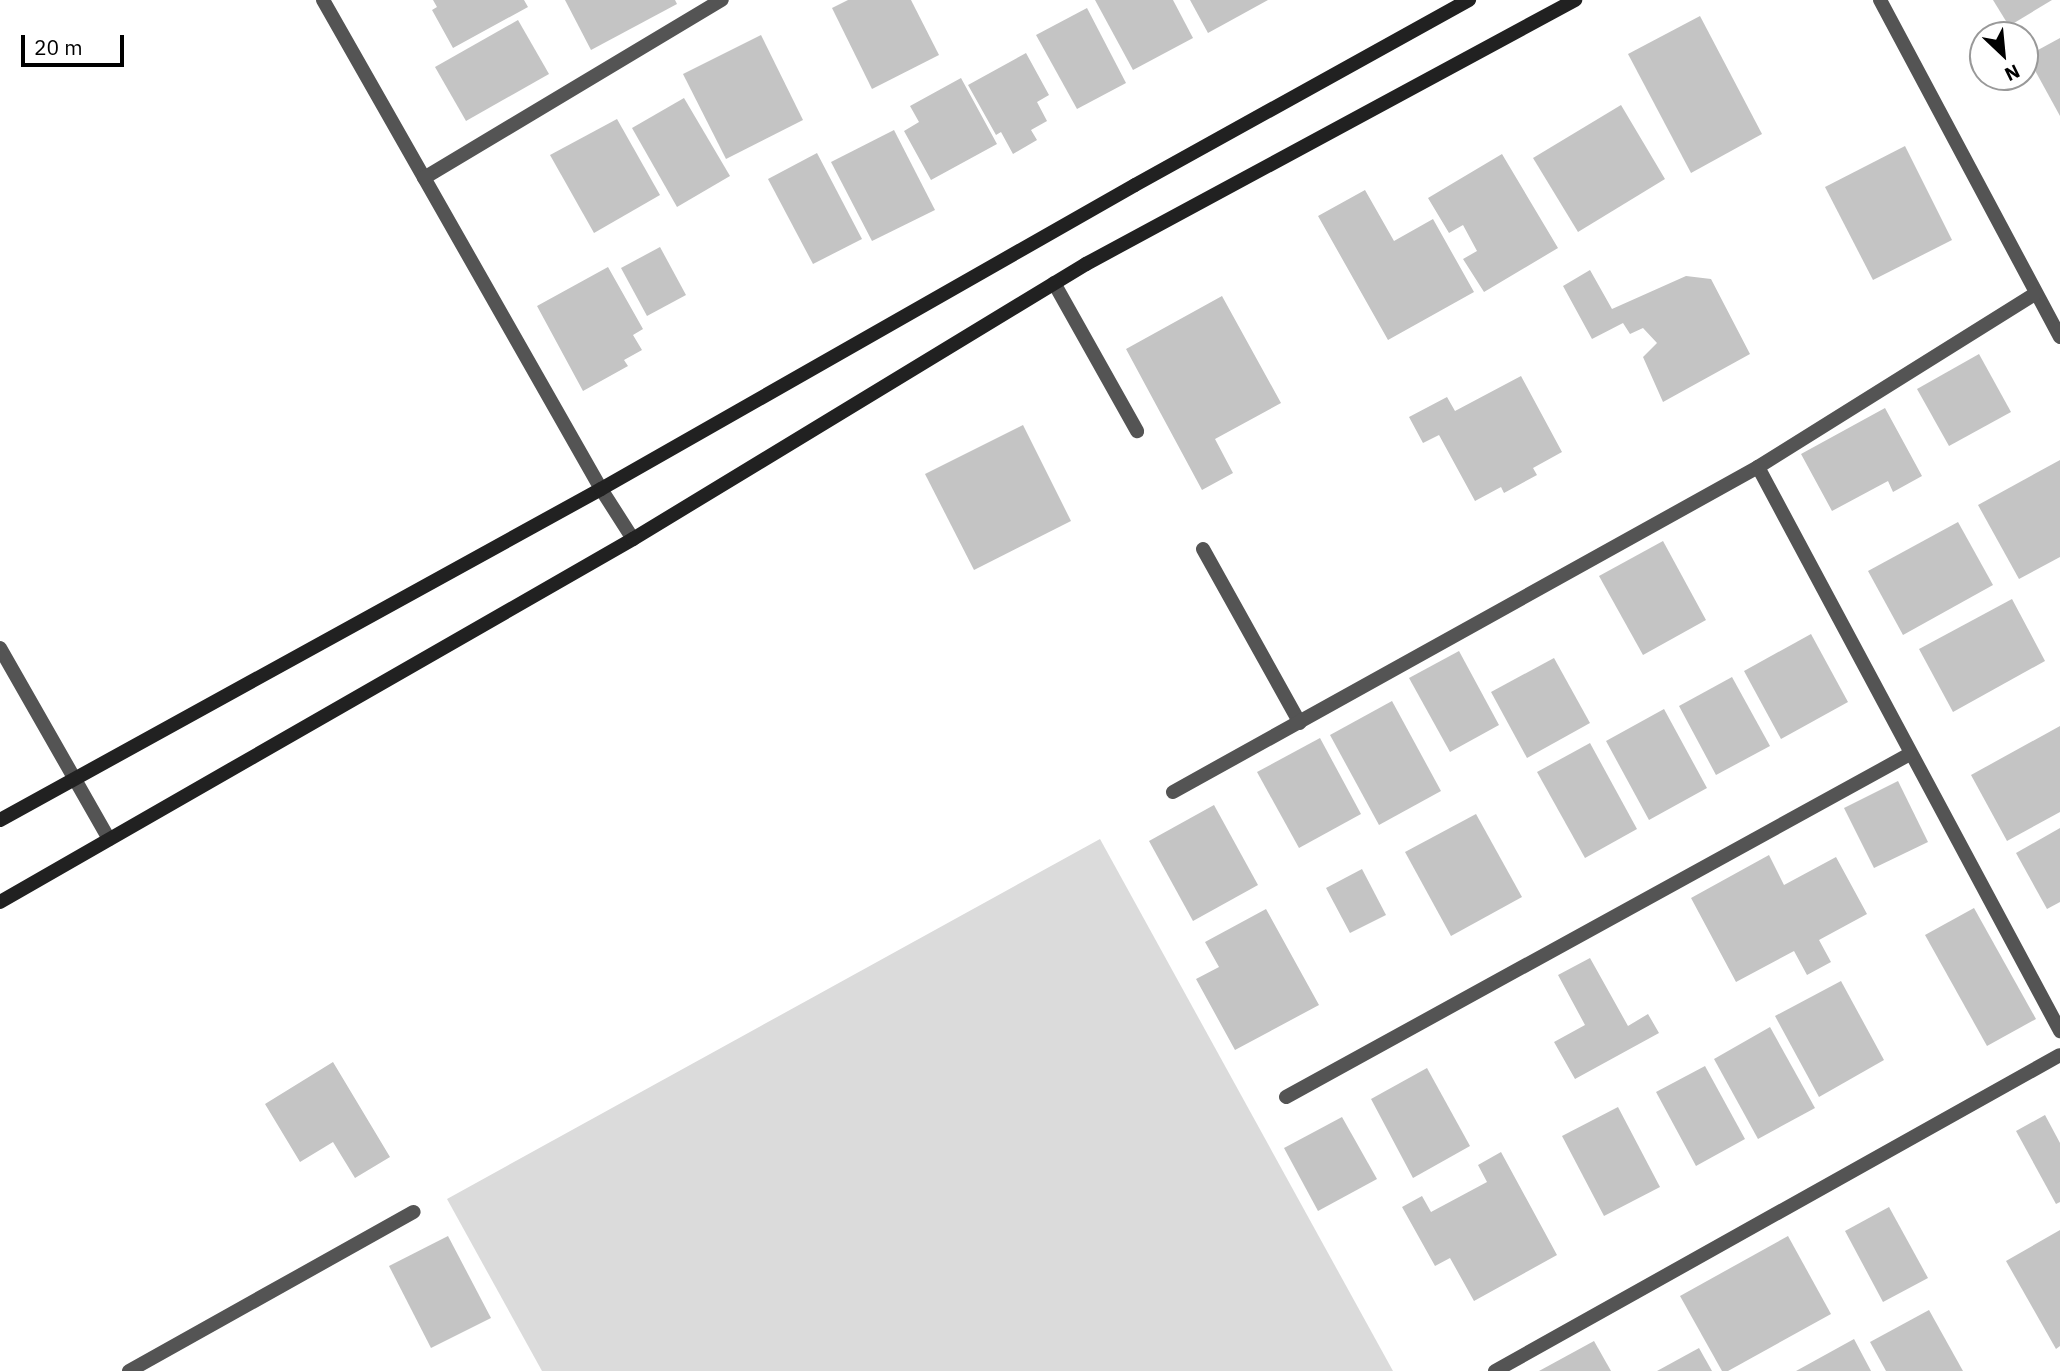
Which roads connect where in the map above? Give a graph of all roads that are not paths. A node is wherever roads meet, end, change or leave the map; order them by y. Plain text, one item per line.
1 (323, 0) edge
2 (1469, 0) edge
3 (1575, 0) edge
4 (1880, 0) edge
5 (718, 1) edge
6 (424, 178) junction
7 (1054, 283) junction
8 (2035, 293) junction
9 (2060, 337) edge
10 (1137, 431) dead end
11 (1758, 467) junction
12 (601, 489) junction
13 (633, 540) junction
14 (1203, 549) dead end
15 (0, 649) edge
16 (1300, 723) junction
17 (1910, 754) junction
18 (74, 778) junction
19 (1173, 792) dead end
20 (0, 820) edge
21 (109, 839) junction
22 (0, 902) edge
23 (2060, 1031) edge
24 (2060, 1055) edge
25 (1286, 1097) dead end
26 (414, 1212) dead end
27 (129, 1371) edge
28 (1495, 1371) edge

1 - 6 street
2 - 12 street
3 - 7 street
4 - 8 street
5 - 6 street
6 - 12 street
7 - 10 street
7 - 13 street
8 - 9 street
8 - 11 street
11 - 16 street
11 - 17 street
12 - 13 street
12 - 18 street
13 - 21 street
14 - 16 street
15 - 18 street
16 - 19 street
17 - 23 street
17 - 25 street
18 - 20 street
18 - 21 street
21 - 22 street
24 - 28 street
26 - 27 street

